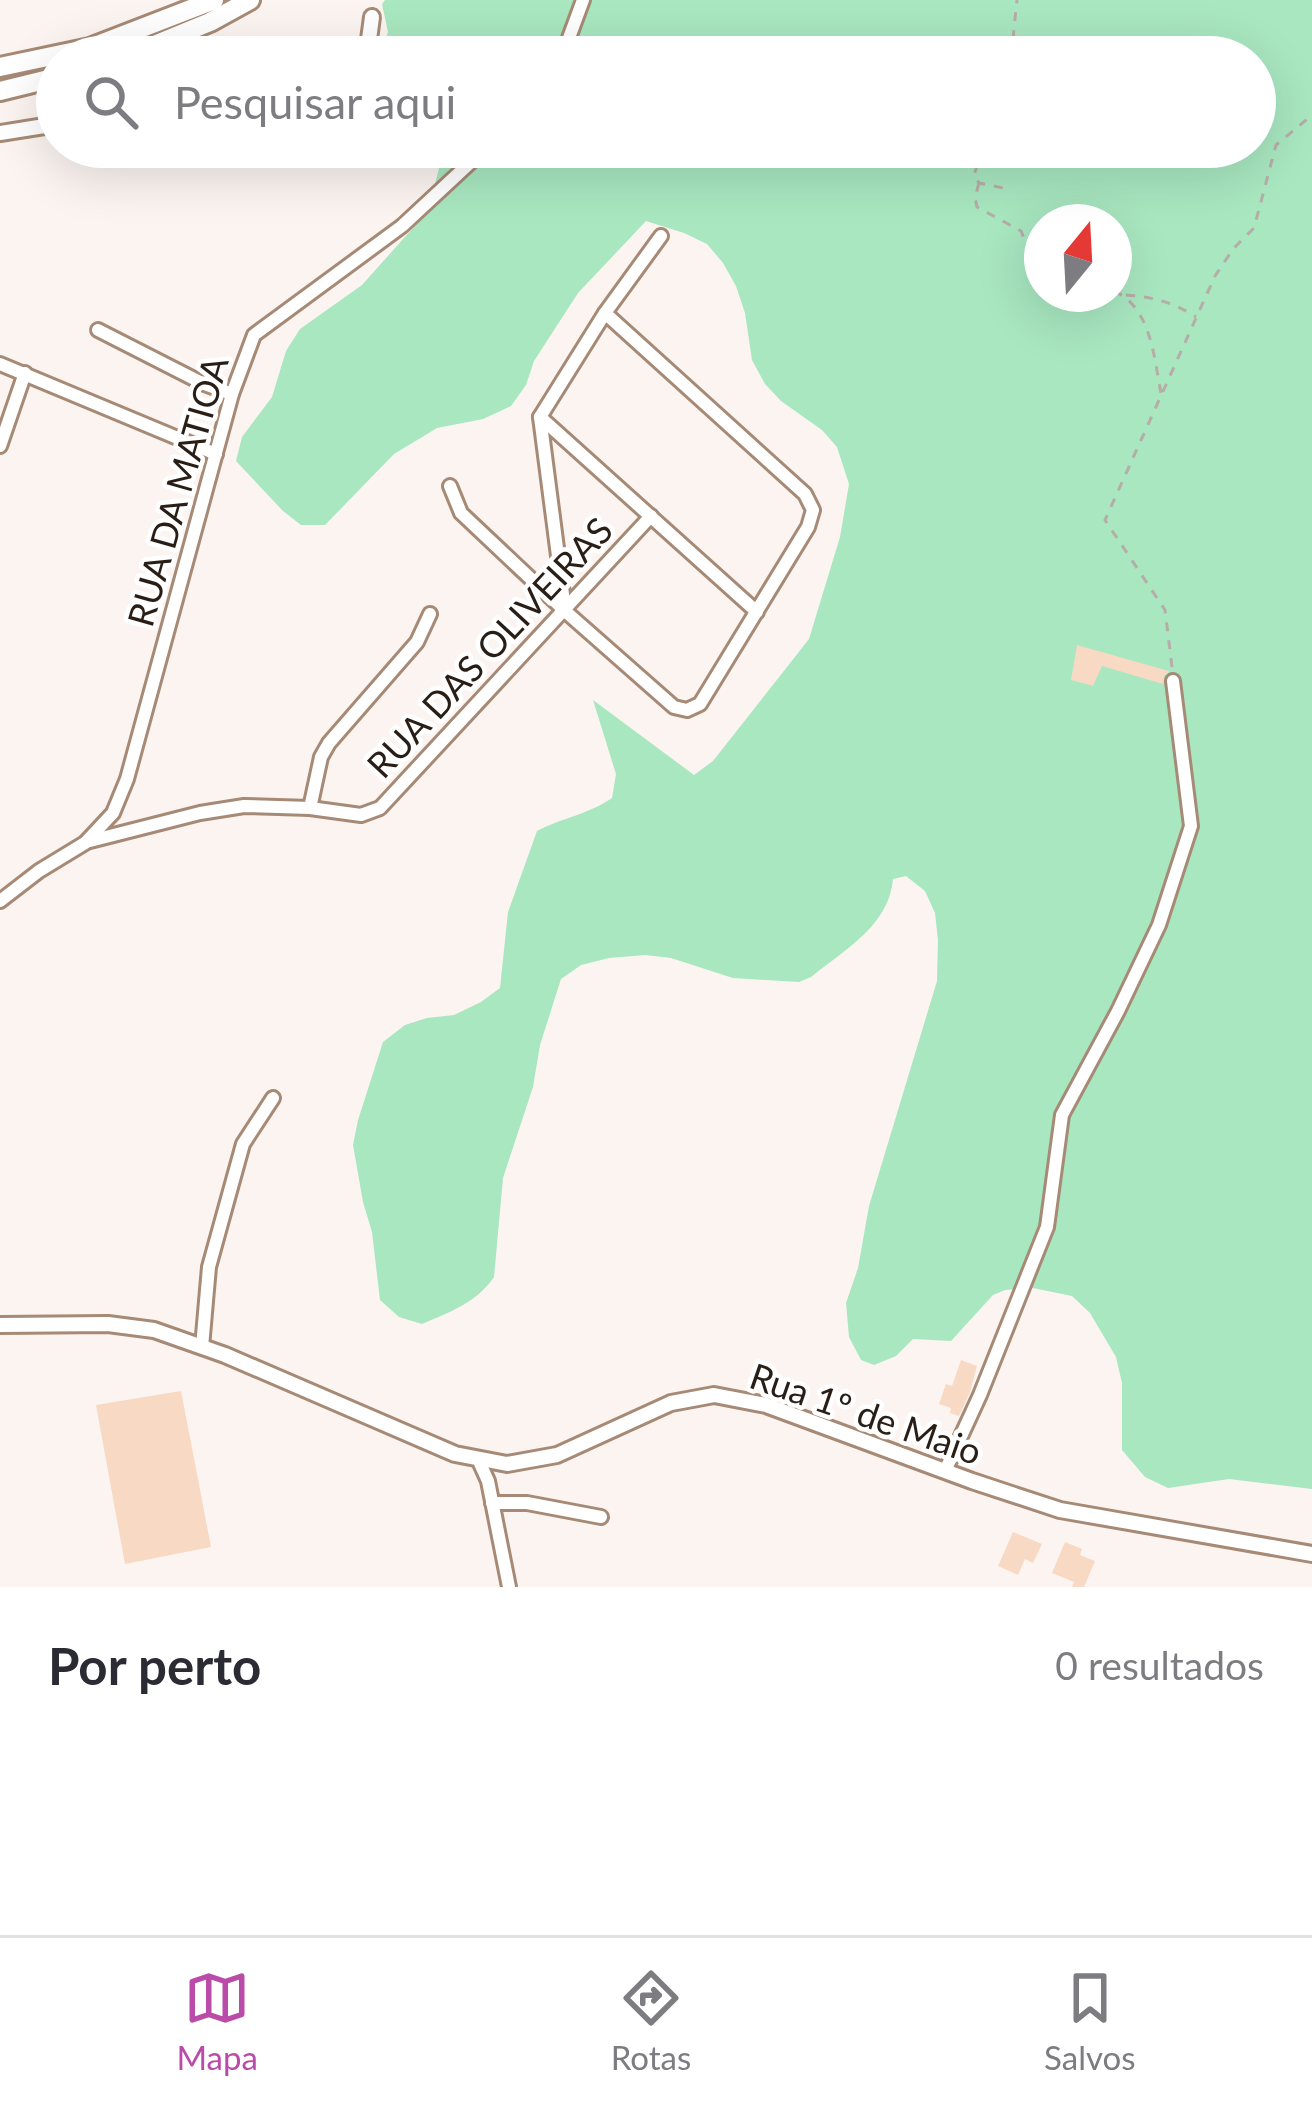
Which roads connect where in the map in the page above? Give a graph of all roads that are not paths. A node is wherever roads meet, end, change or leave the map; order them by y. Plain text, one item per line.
1 (214, 0) edge
2 (250, 0) edge
3 (584, 0) edge
4 (372, 17) dead end
5 (119, 36) edge
6 (176, 36) edge
7 (369, 36) edge
8 (570, 36) edge
9 (36, 60) edge
10 (0, 68) edge
11 (36, 82) edge
12 (0, 91) edge
13 (36, 127) edge
14 (0, 133) edge
15 (464, 168) edge
16 (662, 236) dead end
17 (605, 313) junction
18 (98, 329) dead end
19 (0, 364) edge
20 (25, 374) junction
21 (232, 394) junction
22 (540, 417) junction
23 (0, 446) edge
24 (216, 454) junction
25 (450, 486) dead end
26 (651, 516) junction
27 (565, 611) junction
28 (758, 612) junction
29 (430, 614) dead end
30 (1173, 681) road end
31 (310, 808) junction
32 (85, 843) junction
33 (0, 901) edge
34 (273, 1098) dead end
35 (0, 1325) edge
36 (202, 1347) junction
37 (478, 1459) junction
38 (945, 1471) junction
39 (492, 1502) junction
40 (601, 1517) dead end
41 (1312, 1554) edge
42 (509, 1587) edge

1 - 5 main road
2 - 6 main road
3 - 8 street
4 - 7 street
9 - 10 main road
11 - 12 main road
13 - 14 street
15 - 21 street, RUA DA MATIOA
16 - 17 street
17 - 22 street
17 - 28 street
18 - 21 street
19 - 20 street
20 - 23 street
20 - 24 street
21 - 24 street, RUA DA MATIOA
22 - 26 street
22 - 27 street
24 - 32 street, RUA DA MATIOA
25 - 27 street
26 - 27 street, RUA DAS OLIVEIRAS
26 - 28 street
27 - 28 street
27 - 31 street, RUA DAS OLIVEIRAS
29 - 31 street
30 - 38 street
31 - 32 street, RUA DAS OLIVEIRAS
32 - 33 street, RUA DA MATIOA
34 - 36 street
35 - 36 street, Rua 1º de Maio
36 - 37 street, Rua 1º de Maio
37 - 38 street, Rua 1º de Maio
37 - 39 street
38 - 41 street, Rua 1º de Maio
39 - 40 street
39 - 42 street

